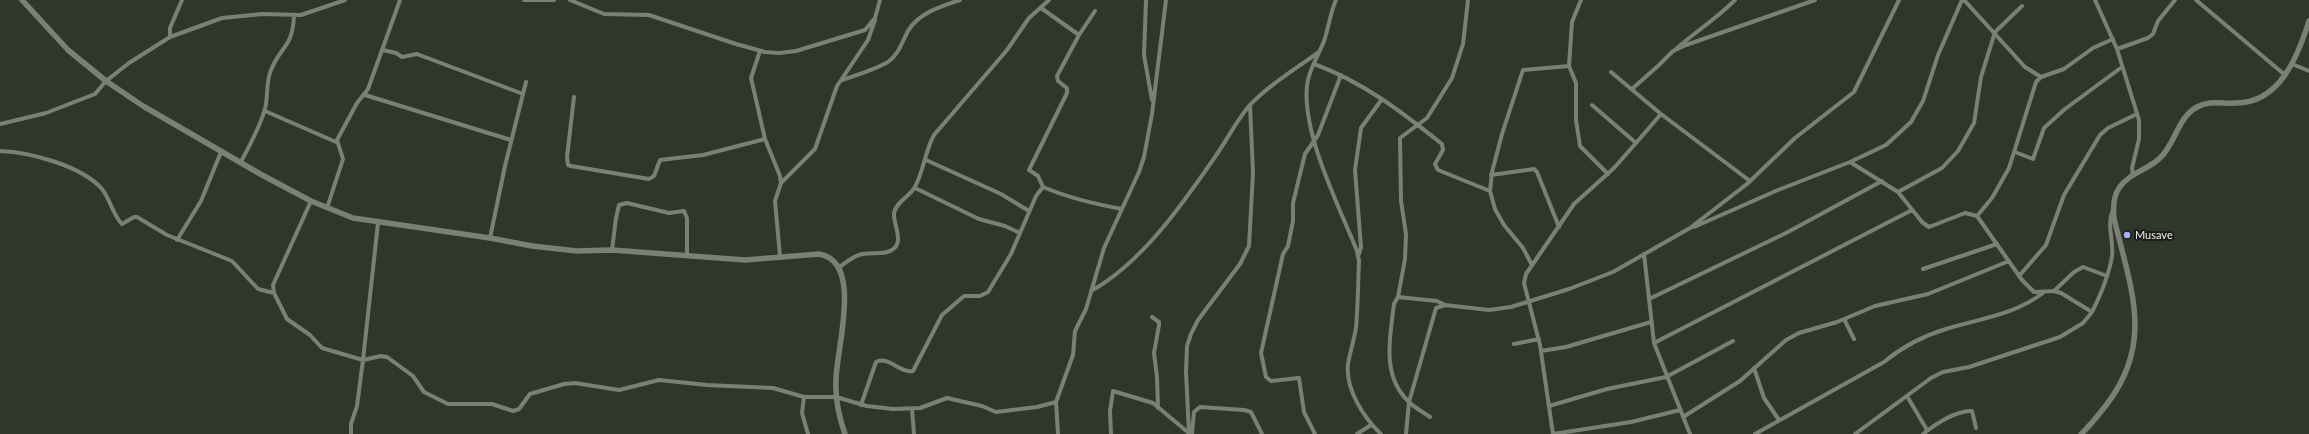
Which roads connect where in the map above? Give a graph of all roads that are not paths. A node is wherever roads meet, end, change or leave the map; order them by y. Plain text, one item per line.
1 (22, 0) edge
2 (182, 0) edge
3 (345, 0) edge
4 (400, 0) edge
5 (524, 0) edge
6 (554, 0) edge
7 (570, 0) edge
8 (880, 0) edge
9 (960, 0) edge
10 (1049, 0) edge
11 (1146, 0) edge
12 (1166, 0) edge
13 (1336, 0) edge
14 (1468, 0) edge
15 (1581, 0) edge
16 (1735, 0) edge
17 (1815, 0) edge
18 (1899, 0) edge
19 (1963, 0) edge
20 (2095, 0) edge
21 (2174, 0) edge
22 (2196, 0) edge
23 (2022, 6) dead end
24 (1041, 8) junction
25 (1095, 11) dead end
26 (294, 15) junction
27 (875, 18) junction
28 (2309, 21) edge
29 (1995, 32) junction
30 (1079, 35) junction
31 (170, 37) junction
32 (2113, 39) junction
33 (2118, 49) junction
34 (383, 50) junction
35 (760, 51) junction
36 (1319, 52) junction
37 (1314, 64) junction
38 (2292, 64) junction
39 (1659, 65) junction
40 (1569, 66) junction
41 (2122, 67) junction
42 (2309, 71) edge
43 (1611, 72) dead end
44 (1341, 75) junction
45 (2285, 75) junction
46 (2041, 77) junction
47 (841, 80) junction
48 (106, 81) junction
49 (526, 82) dead end
50 (1632, 89) junction
51 (523, 94) junction
52 (365, 95) junction
53 (574, 97) dead end
54 (1382, 98) junction
55 (1153, 104) junction
56 (1592, 105) dead end
57 (1250, 106) junction
58 (265, 111) junction
59 (1661, 114) junction
60 (2136, 114) junction
61 (0, 124) edge
62 (1418, 125) junction
63 (765, 139) junction
64 (1315, 139) junction
65 (511, 140) junction
66 (336, 142) junction
67 (1636, 143) junction
68 (0, 151) edge
69 (221, 152) junction
70 (2015, 152) junction
71 (926, 160) junction
72 (241, 162) junction
73 (1850, 162) junction
74 (1608, 174) junction
75 (1491, 175) junction
76 (2134, 175) junction
77 (1750, 181) junction
78 (1882, 181) junction
79 (781, 183) junction
80 (1043, 187) junction
81 (915, 188) junction
82 (1490, 191) junction
83 (1898, 192) junction
84 (311, 201) junction
85 (327, 208) junction
86 (2114, 208) junction
87 (1122, 209) junction
88 (1912, 210) junction
89 (1029, 211) junction
90 (1978, 216) junction
91 (378, 223) junction
92 (1559, 227) junction
93 (1690, 228) junction
94 (1020, 233) junction
95 (490, 238) junction
96 (177, 240) junction
97 (1997, 244) junction
98 (612, 250) junction
99 (1644, 254) junction
100 (687, 256) junction
101 (780, 256) junction
102 (1359, 258) junction
103 (2009, 261) junction
104 (1532, 265) junction
105 (838, 268) junction
106 (1923, 270) dead end
107 (2019, 276) junction
108 (2108, 276) junction
109 (1091, 291) junction
110 (2054, 291) junction
111 (2044, 292) junction
112 (274, 293) junction
113 (1398, 296) junction
114 (1649, 299) junction
115 (1530, 301) junction
116 (1445, 305) junction
117 (2092, 312) junction
118 (1152, 317) dead end
119 (1844, 319) junction
120 (1651, 322) junction
121 (1539, 339) junction
122 (1854, 339) dead end
123 (1733, 341) dead end
124 (1654, 343) junction
125 (1514, 344) dead end
126 (1541, 351) junction
127 (363, 360) junction
128 (1754, 368) junction
129 (1666, 377) junction
130 (1907, 396) junction
131 (804, 397) junction
132 (836, 397) junction
133 (1056, 402) junction
134 (1409, 402) junction
135 (861, 405) junction
136 (1550, 406) junction
137 (1158, 408) junction
138 (912, 409) junction
139 (1680, 410) junction
140 (1430, 417) dead end
141 (1683, 417) junction
142 (1779, 420) junction
143 (1371, 425) junction
144 (1976, 428) dead end
145 (1927, 430) junction
146 (351, 434) edge
147 (808, 434) edge
148 (846, 434) edge
149 (914, 434) edge
150 (1058, 434) edge
151 (1111, 434) edge
152 (1190, 434) edge
153 (1262, 434) edge
154 (1315, 434) edge
155 (1358, 434) edge
156 (1381, 434) edge
157 (1406, 434) edge
158 (1553, 434) edge
159 (1690, 434) edge
160 (1754, 434) edge
161 (1855, 434) edge
162 (1923, 434) edge
163 (2081, 434) edge

1 - 48 main road
2 - 31 street
3 - 26 street
4 - 34 street
5 - 6 street
7 - 35 street
8 - 27 street
9 - 47 street
10 - 24 street
11 - 55 street
12 - 55 street
13 - 36 street
14 - 62 street
15 - 40 street
16 - 39 street
17 - 39 street
18 - 77 street
19 - 29 street
19 - 73 street
20 - 32 street
21 - 33 street
22 - 45 street
23 - 29 street
24 - 30 street
24 - 71 street
25 - 30 street
26 - 31 street
26 - 58 street
27 - 35 street
27 - 47 street
28 - 38 main road
29 - 46 street
29 - 83 street
30 - 80 street
31 - 48 street
32 - 33 street
32 - 46 street
33 - 41 street
34 - 51 street
34 - 52 street
35 - 63 street
36 - 37 street
36 - 57 street
37 - 44 street
37 - 64 street
38 - 42 street
38 - 45 main road
39 - 50 street
40 - 74 street
40 - 75 street
41 - 60 street
41 - 70 street
43 - 50 street
44 - 54 street
44 - 64 street
45 - 76 main road
46 - 70 street
47 - 79 street
48 - 61 street
48 - 69 main road
49 - 51 street
50 - 59 street
51 - 65 street
52 - 65 street
52 - 66 street
53 - 63 street
54 - 62 street
54 - 102 street
55 - 87 street
56 - 67 street
57 - 109 street
57 - 152 street
58 - 66 street
58 - 72 street
59 - 67 street
59 - 77 street
60 - 76 street
60 - 107 street
62 - 82 street
62 - 113 street
63 - 79 street
64 - 102 street
64 - 154 street
65 - 95 street
66 - 85 street
67 - 74 street
68 - 96 street
69 - 72 main road
69 - 96 street
70 - 90 street
71 - 81 street
71 - 89 street
72 - 84 main road
73 - 78 street
73 - 93 street
74 - 92 street
75 - 82 street
75 - 92 street
76 - 86 main road
77 - 93 street
78 - 83 street
78 - 114 street
79 - 101 street
80 - 87 street
80 - 89 street
81 - 94 street
81 - 105 street
82 - 104 street
83 - 88 street
84 - 85 main road
84 - 112 street
85 - 91 main road
86 - 108 street
86 - 163 main road
87 - 109 street
88 - 90 street
88 - 124 street
89 - 94 street
90 - 97 street
91 - 95 main road
91 - 127 street
92 - 104 street
93 - 99 street
94 - 135 street
95 - 98 main road
96 - 112 street
97 - 103 street
97 - 106 street
98 - 100 main road
98 - 100 street
99 - 114 street
99 - 115 street
100 - 101 main road
101 - 105 main road
102 - 143 street
103 - 107 street
103 - 119 street
104 - 115 street
105 - 132 main road
107 - 111 street
108 - 110 street
108 - 117 street
109 - 133 street
110 - 111 street
110 - 117 street
111 - 142 street
112 - 127 street
113 - 116 street
113 - 134 street
114 - 120 street
115 - 116 street
115 - 121 street
116 - 134 street
117 - 130 street
118 - 137 street
119 - 122 street
119 - 128 street
120 - 124 street
120 - 126 street
121 - 125 street
121 - 126 street
123 - 129 street
124 - 129 street
126 - 136 street
127 - 131 street
127 - 146 street
128 - 141 street
128 - 142 street
129 - 136 street
129 - 139 street
130 - 145 street
130 - 161 street
131 - 132 street
131 - 147 street
132 - 135 street
132 - 148 main road
133 - 138 street
133 - 150 street
134 - 140 street
134 - 157 street
135 - 138 street
136 - 158 street
137 - 151 street
137 - 152 street
138 - 149 street
139 - 141 street
139 - 158 street
141 - 159 street
142 - 160 street
143 - 155 street
143 - 156 street
144 - 145 street
145 - 162 street
152 - 153 street

